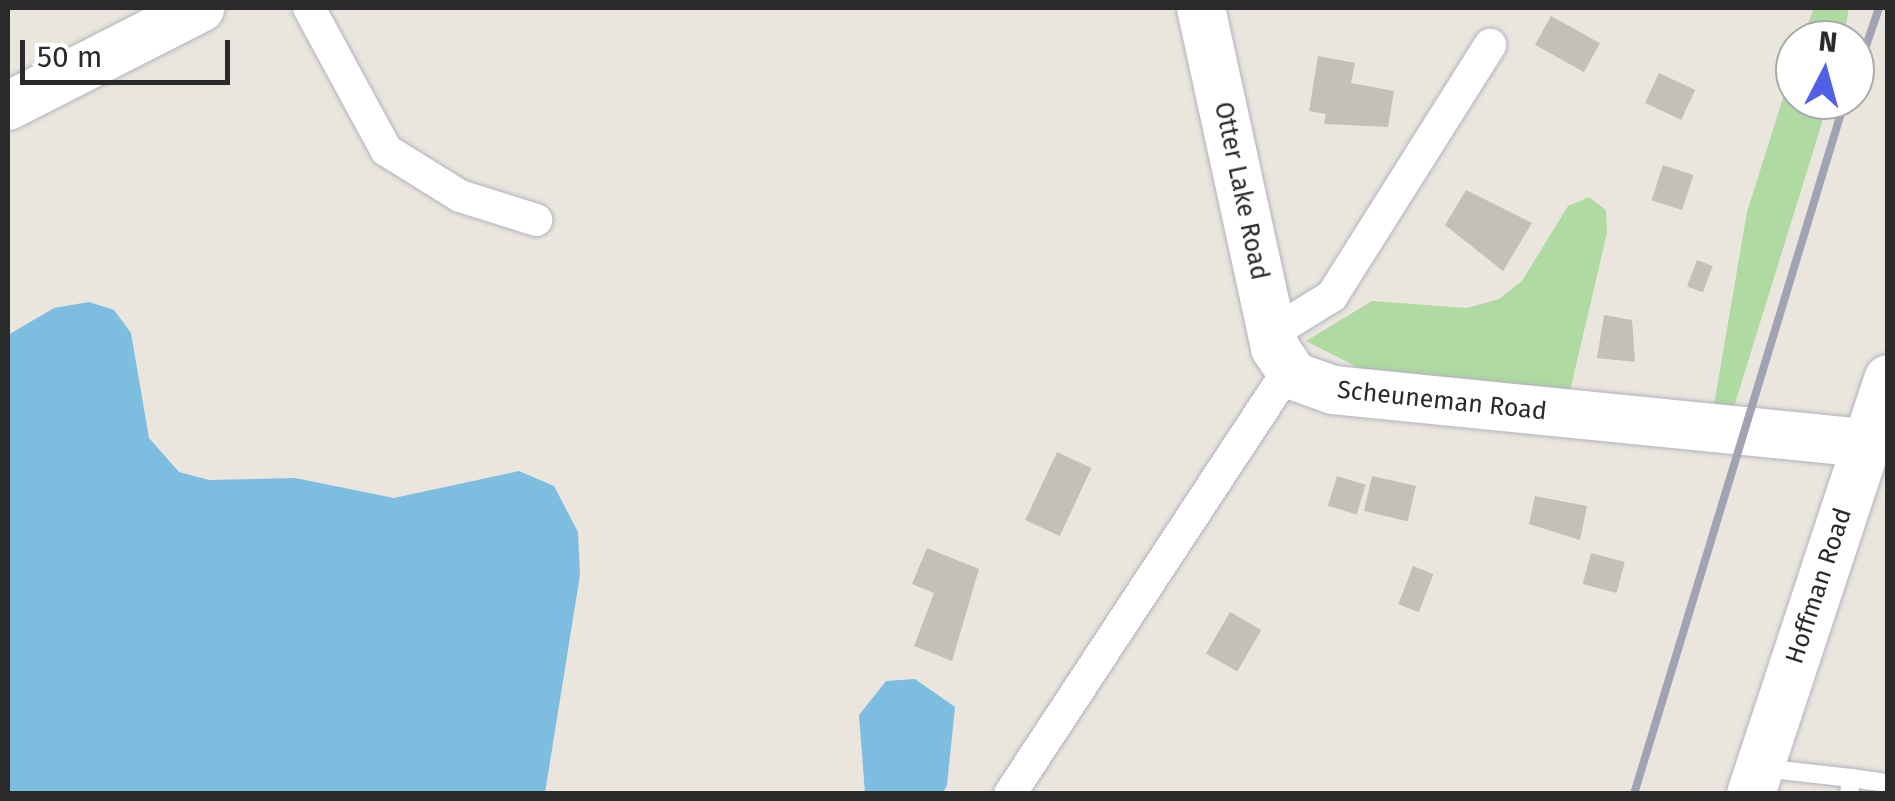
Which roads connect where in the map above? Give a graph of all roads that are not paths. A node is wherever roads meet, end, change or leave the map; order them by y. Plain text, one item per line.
1 (200, 8) edge
2 (309, 8) edge
3 (1201, 8) edge
4 (1490, 45) dead end
5 (8, 106) edge
6 (536, 220) dead end
7 (1280, 352) junction
8 (1888, 379) edge
9 (1863, 468) junction
10 (1756, 780) edge
11 (1888, 782) edge
12 (1850, 786) edge
13 (1010, 794) edge

1 - 5 street
2 - 6 street
3 - 7 street, Otter Lake Road
4 - 7 street
7 - 9 street, Scheuneman Road
7 - 13 street
8 - 9 street, Hoffman Road
9 - 10 street, Hoffman Road
10 - 12 lane
11 - 12 lane

